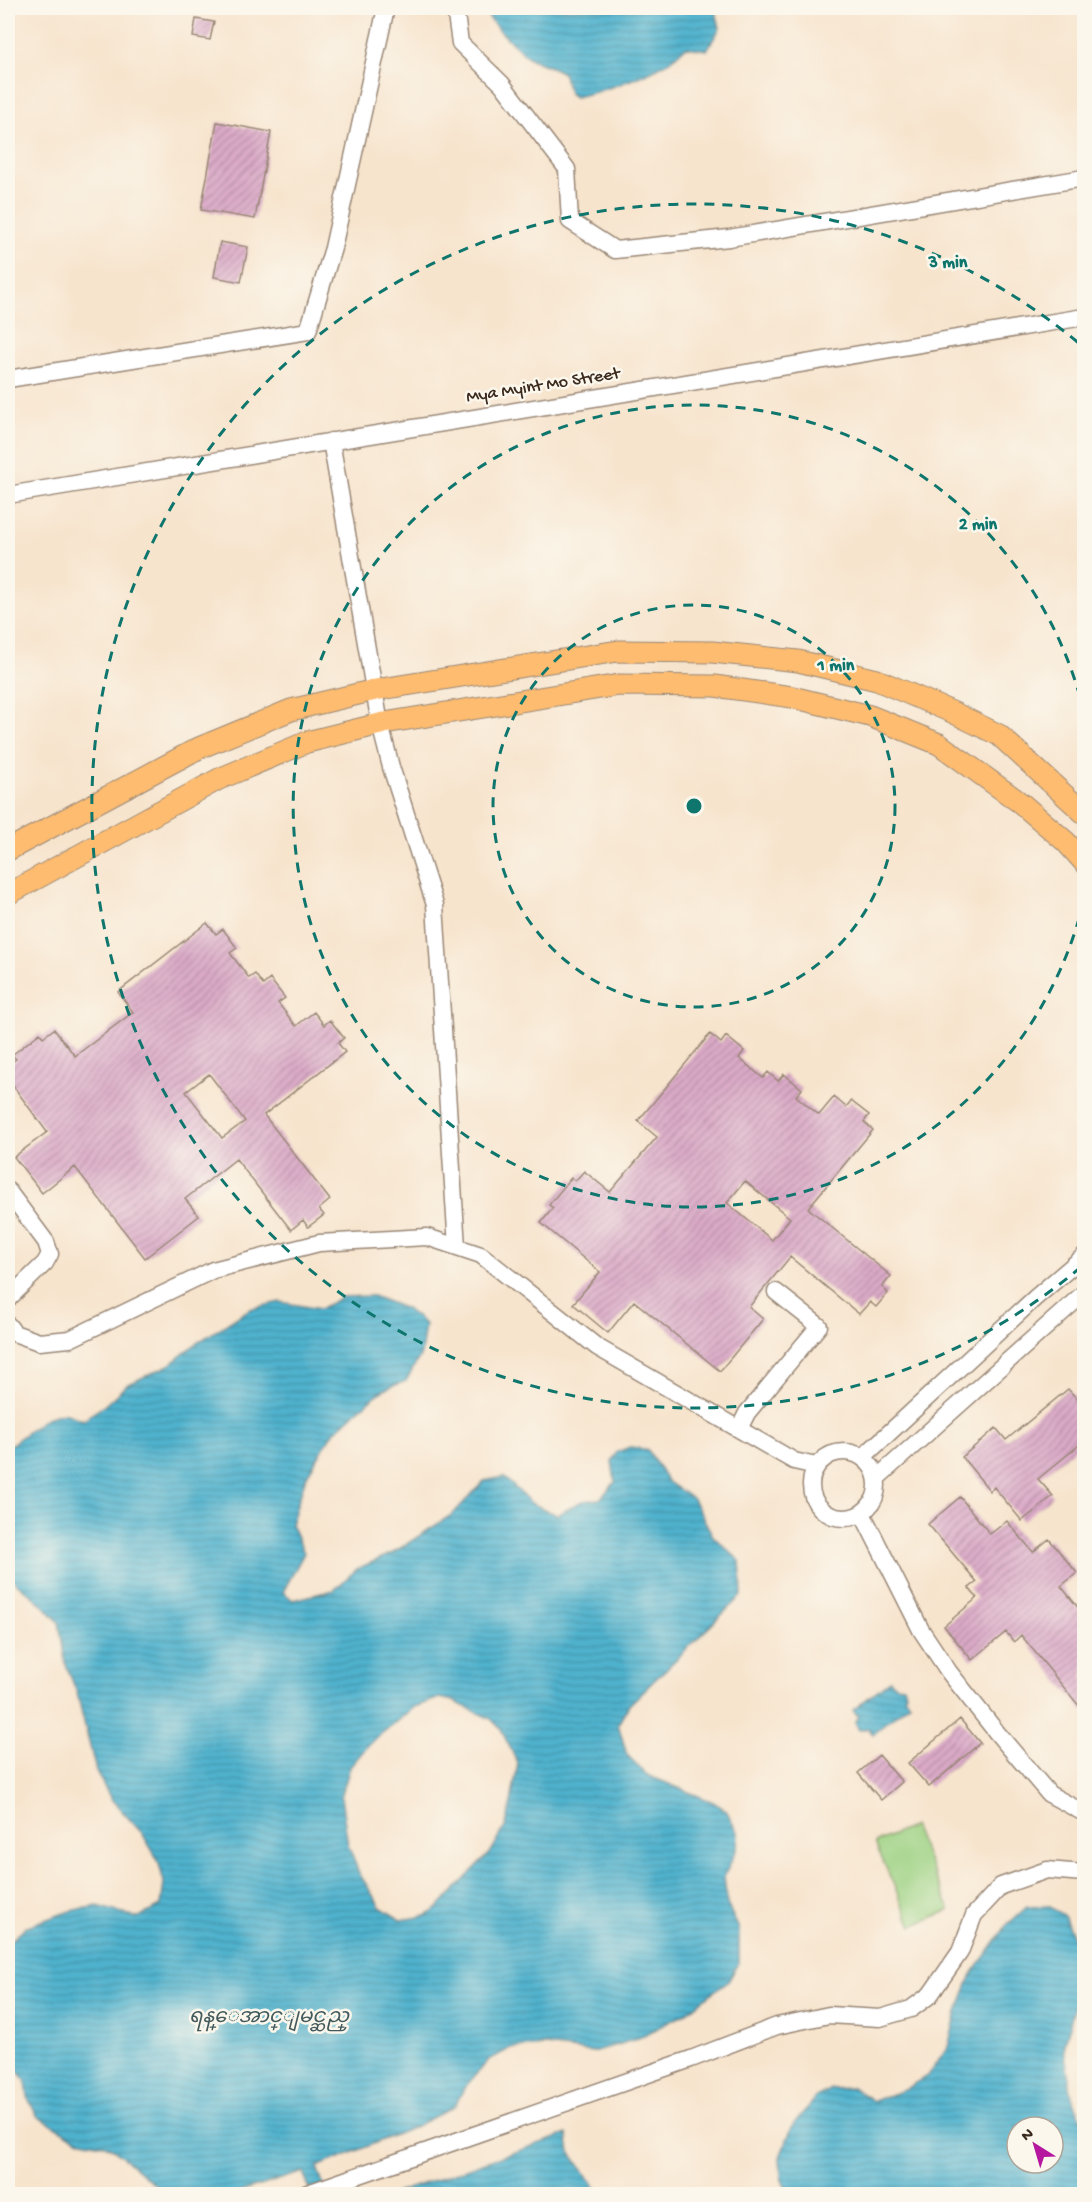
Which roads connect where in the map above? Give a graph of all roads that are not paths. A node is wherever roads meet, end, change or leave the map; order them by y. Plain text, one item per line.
1 (386, 8) edge
2 (454, 8) edge
3 (1084, 178) edge
4 (1084, 317) edge
5 (8, 379) edge
6 (331, 441) junction
7 (8, 495) edge
8 (375, 690) junction
9 (380, 724) junction
10 (1084, 813) edge
11 (8, 850) edge
12 (1084, 862) edge
13 (8, 894) edge
14 (8, 1191) edge
15 (457, 1247) junction
16 (1084, 1256) edge
17 (776, 1292) dead end
18 (1084, 1293) edge
19 (1035, 1298) junction
20 (8, 1299) edge
21 (1053, 1320) junction
22 (8, 1325) edge
23 (739, 1429) junction
24 (863, 1457) junction
25 (816, 1466) junction
26 (877, 1478) junction
27 (862, 1513) junction
28 (1084, 1813) edge
29 (1084, 1873) edge
30 (306, 2194) edge

1 - 5 street
2 - 3 street
4 - 6 street, Mya Myint Mo Street
6 - 7 street, Mya Myint Mo Street
6 - 8 street
8 - 9 street
8 - 10 main road
8 - 11 main road
9 - 12 main road
9 - 13 main road
9 - 15 street
14 - 20 street
15 - 22 street
15 - 23 street
16 - 19 street
17 - 23 street
18 - 21 street
19 - 21 street
19 - 24 street
21 - 26 street
23 - 25 street
24 - 25 street
24 - 26 street
25 - 27 street
26 - 27 street
27 - 28 street
29 - 30 street

